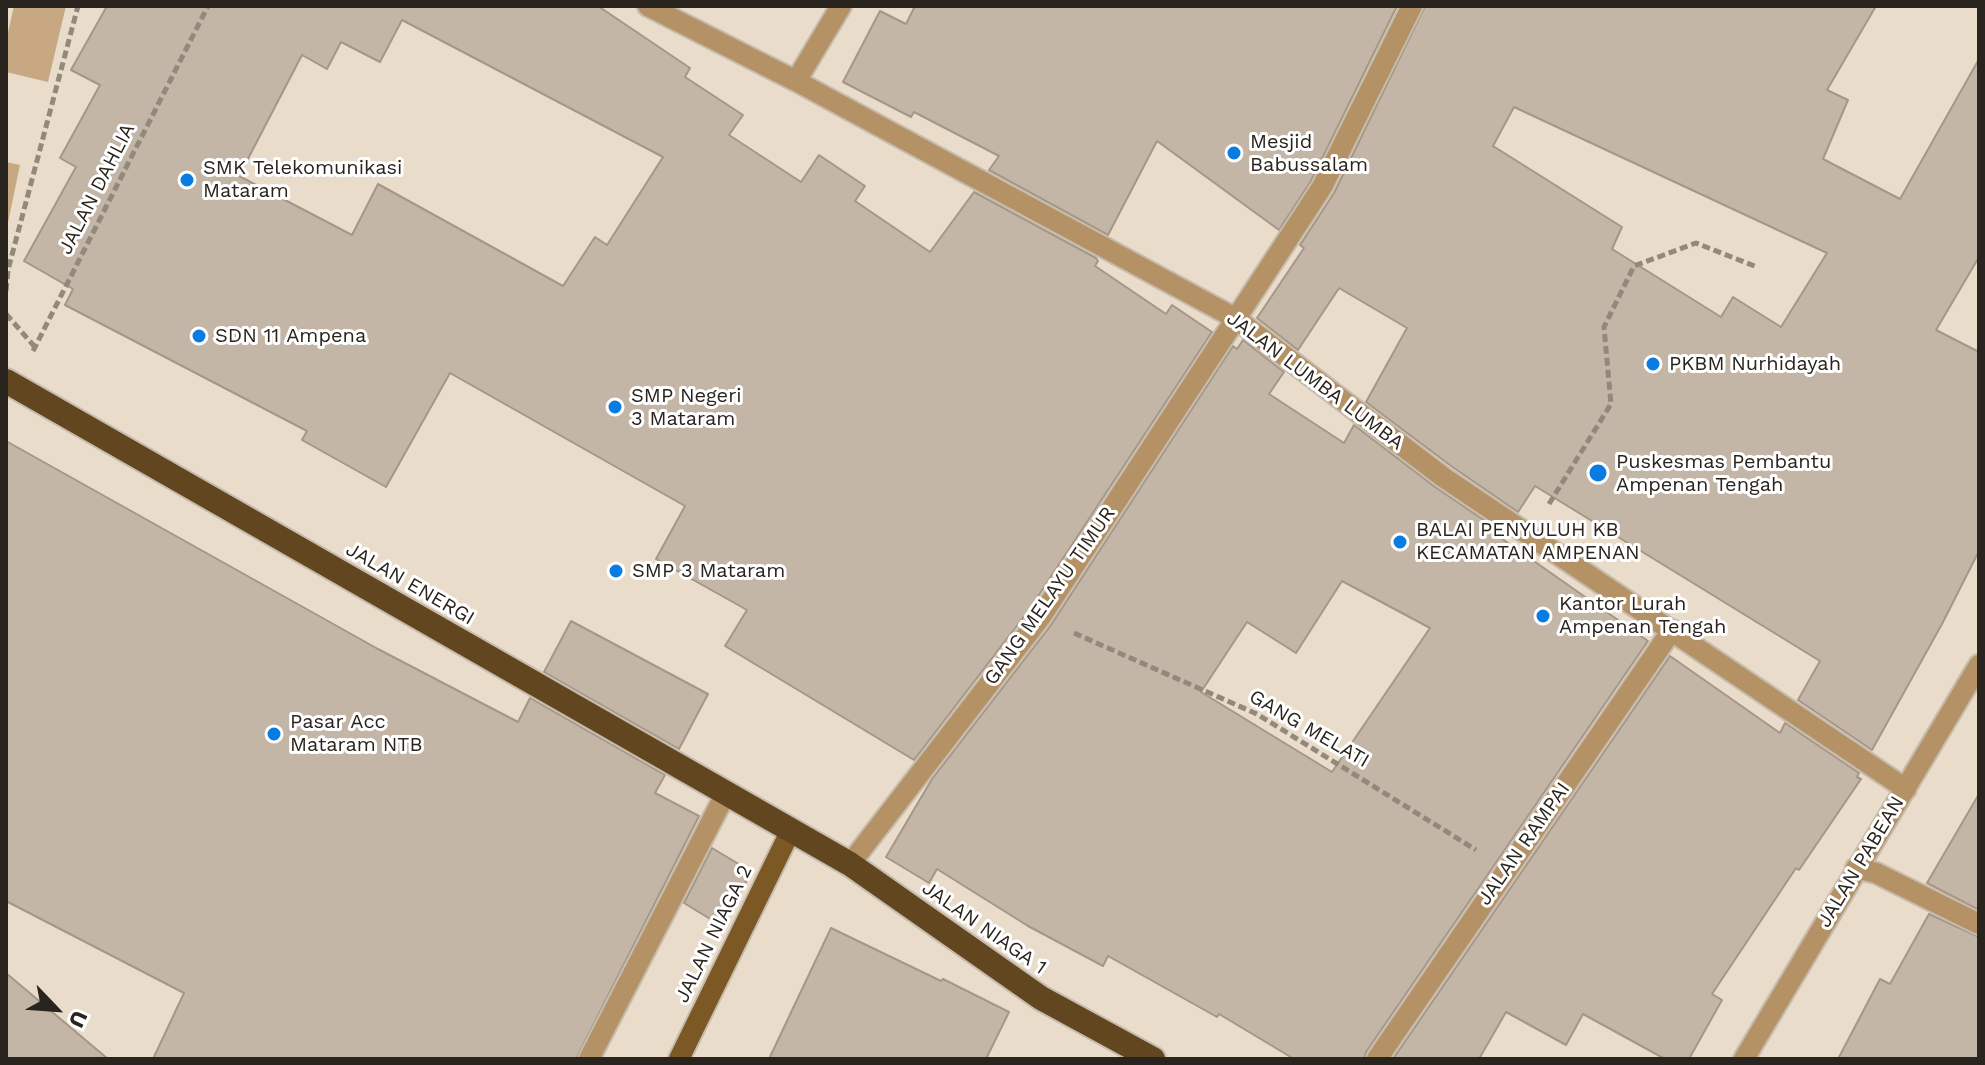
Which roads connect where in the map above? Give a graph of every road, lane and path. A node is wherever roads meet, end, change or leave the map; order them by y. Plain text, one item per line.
1 (78, 6) edge
2 (208, 6) edge
3 (648, 6) edge
4 (841, 6) edge
5 (1412, 6) edge
6 (796, 81) junction
7 (1757, 267) dead end
8 (6, 291) edge
9 (6, 314) edge
10 (1235, 318) junction
11 (35, 347) junction
12 (10, 384) edge
13 (1529, 535) junction
14 (1040, 618) junction
15 (1672, 630) junction
16 (1979, 665) edge
17 (1906, 789) junction
18 (726, 793) junction
19 (791, 830) junction
20 (850, 864) junction
21 (1856, 868) junction
22 (1507, 869) junction
23 (1979, 924) edge
24 (589, 1059) edge
25 (679, 1059) edge
26 (1153, 1059) edge
27 (1377, 1059) edge
28 (1744, 1059) edge

1 - 8 path
2 - 11 path, JALAN DAHLIA
3 - 6 street, JALAN LUMBA LUMBA
4 - 6 street
5 - 10 street, GANG MELAYU TIMUR
6 - 10 street, JALAN LUMBA LUMBA
7 - 13 path
9 - 11 path
10 - 13 street, JALAN LUMBA LUMBA
10 - 14 street, GANG MELAYU TIMUR
11 - 12 path, JALAN DAHLIA
12 - 18 highway, JALAN ENERGI
13 - 15 street, JALAN LUMBA LUMBA
14 - 20 street, GANG MELAYU TIMUR
14 - 22 path, GANG MELATI
15 - 17 street, JALAN LUMBA LUMBA
15 - 22 street, JALAN RAMPAI
16 - 17 street, JALAN PABEAN
17 - 21 street, JALAN PABEAN
18 - 19 highway, JALAN ENERGI
18 - 24 street
19 - 20 highway, JALAN NIAGA 1
19 - 25 main road, JALAN NIAGA 2
20 - 26 highway, JALAN NIAGA 1
21 - 23 street
21 - 28 street, JALAN PABEAN
22 - 27 street, JALAN RAMPAI

